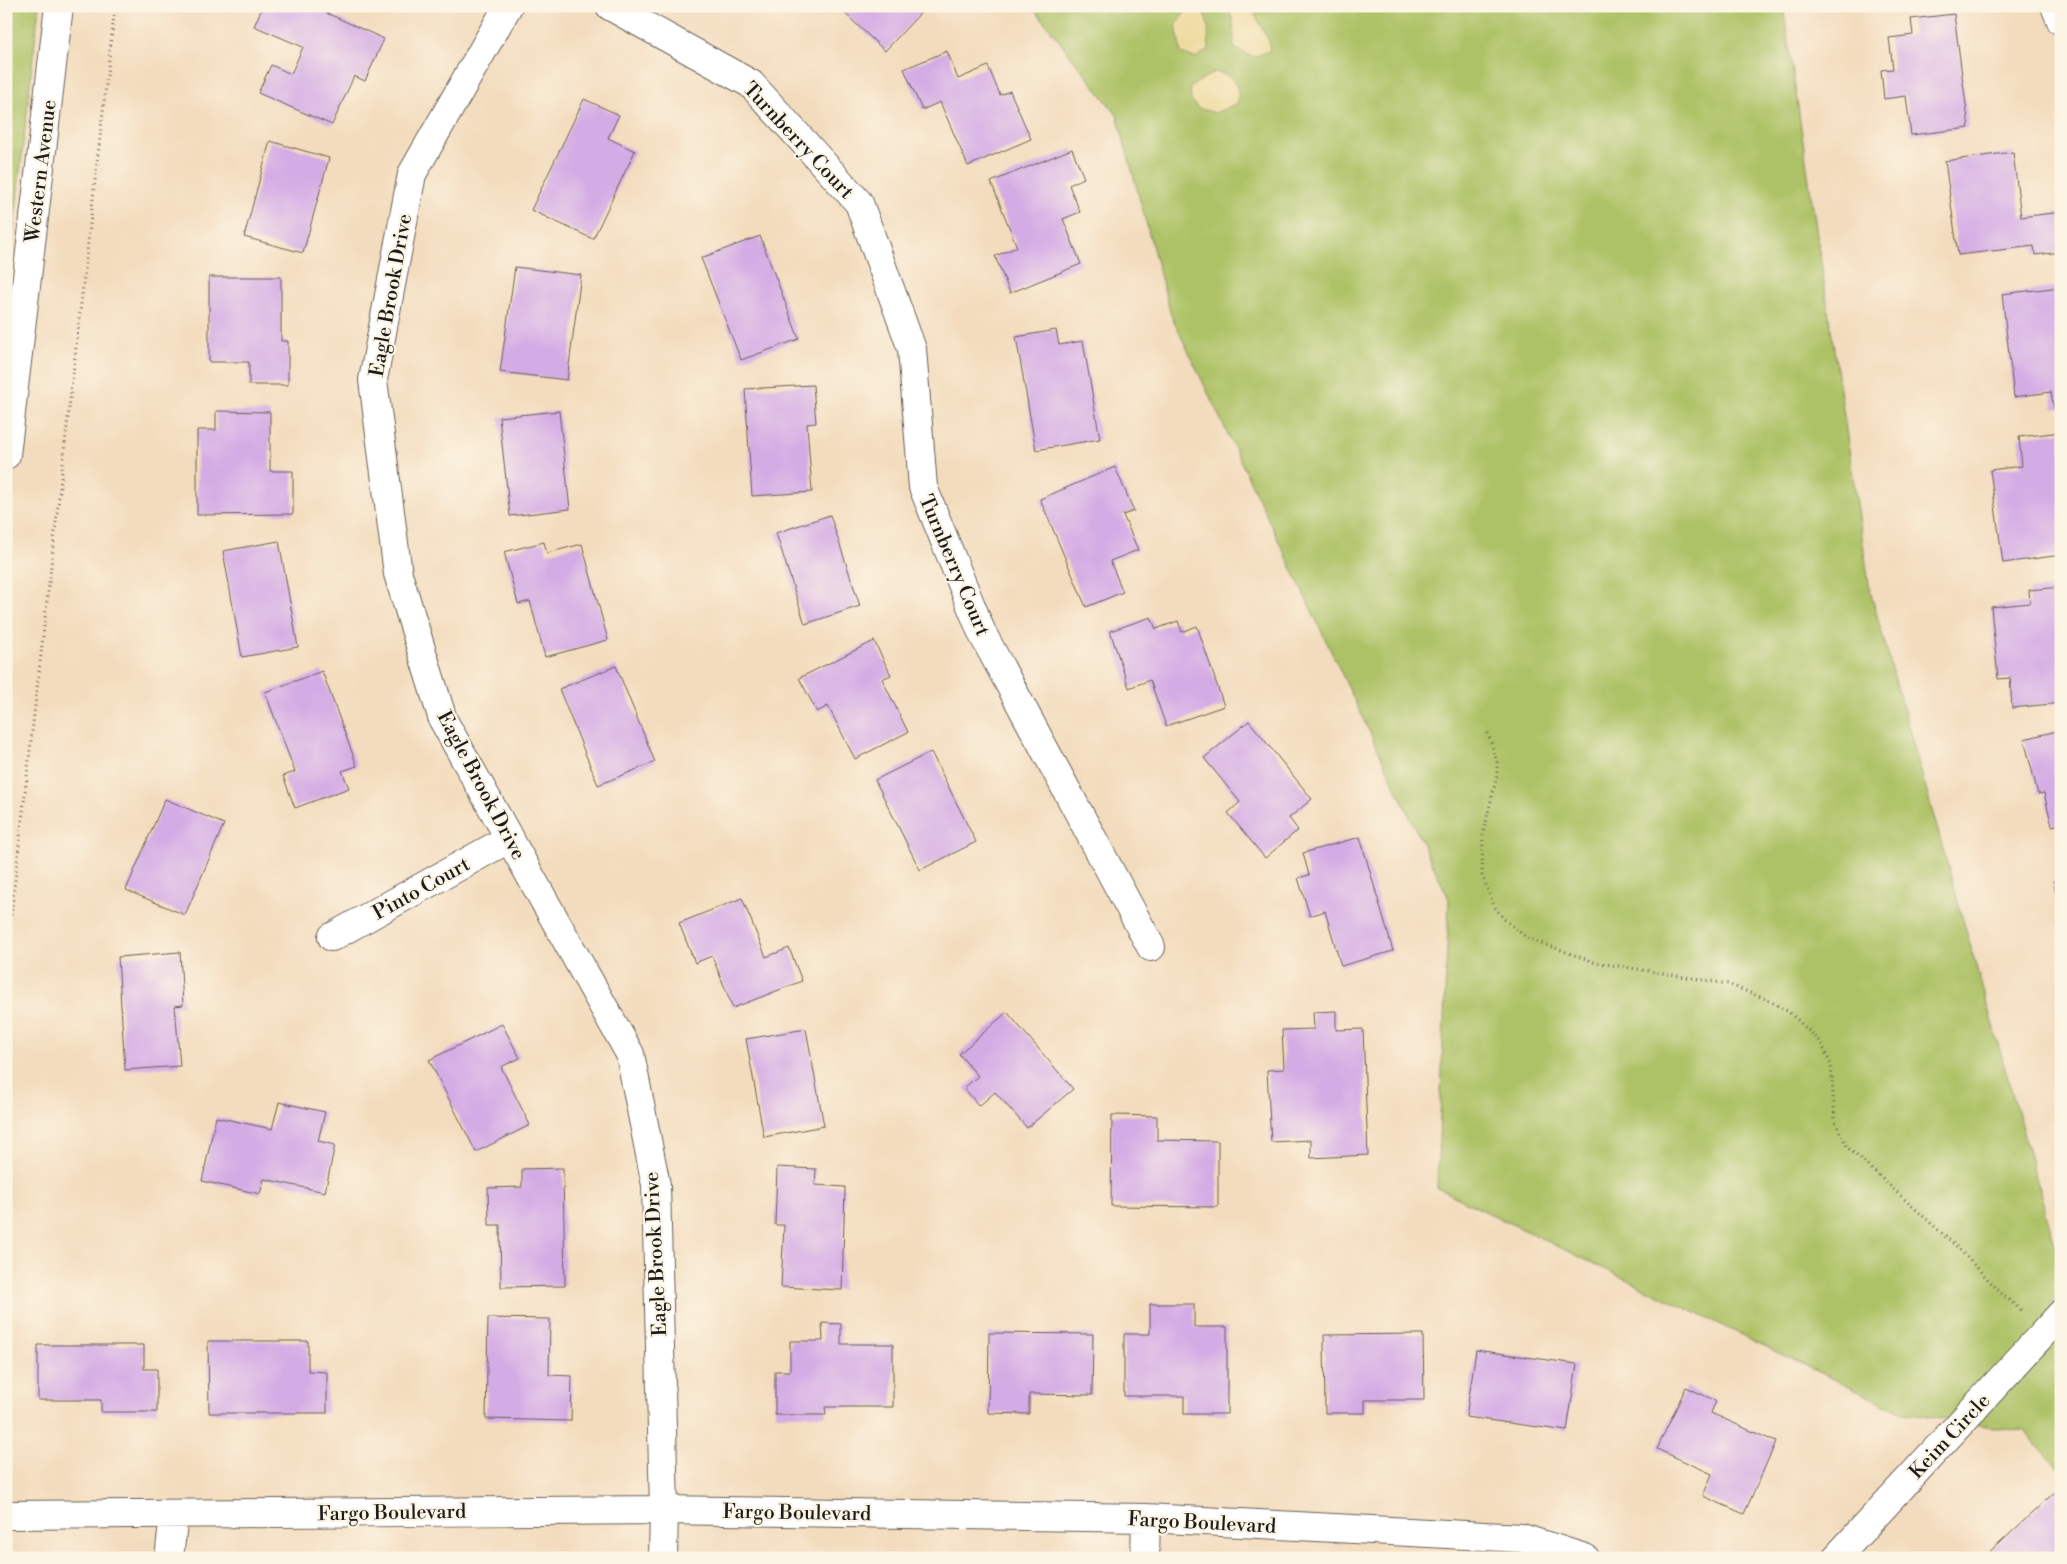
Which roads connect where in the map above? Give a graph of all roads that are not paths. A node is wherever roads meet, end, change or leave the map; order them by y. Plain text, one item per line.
1 (59, 6) edge
2 (508, 6) edge
3 (610, 6) edge
4 (2054, 6) edge
5 (2061, 21) edge
6 (6, 455) edge
7 (510, 838) junction
8 (332, 937) dead end
9 (1150, 947) dead end
10 (2061, 1314) edge
11 (664, 1510) junction
12 (6, 1515) edge
13 (174, 1515) junction
14 (1146, 1518) junction
15 (169, 1558) edge
16 (663, 1558) edge
17 (1145, 1558) edge
18 (1585, 1558) edge
19 (1836, 1558) edge

1 - 6 street, Western Avenue
2 - 7 street, Eagle Brook Drive
3 - 9 street, Turnberry Court
4 - 5 street
7 - 8 street, Pinto Court
7 - 11 street, Eagle Brook Drive
10 - 19 street, Keim Circle
11 - 13 street, Fargo Boulevard
11 - 14 street, Fargo Boulevard
11 - 16 street, Eagle Brook Drive
12 - 13 street, Fargo Boulevard
13 - 15 street
14 - 17 street
14 - 18 street, Fargo Boulevard

